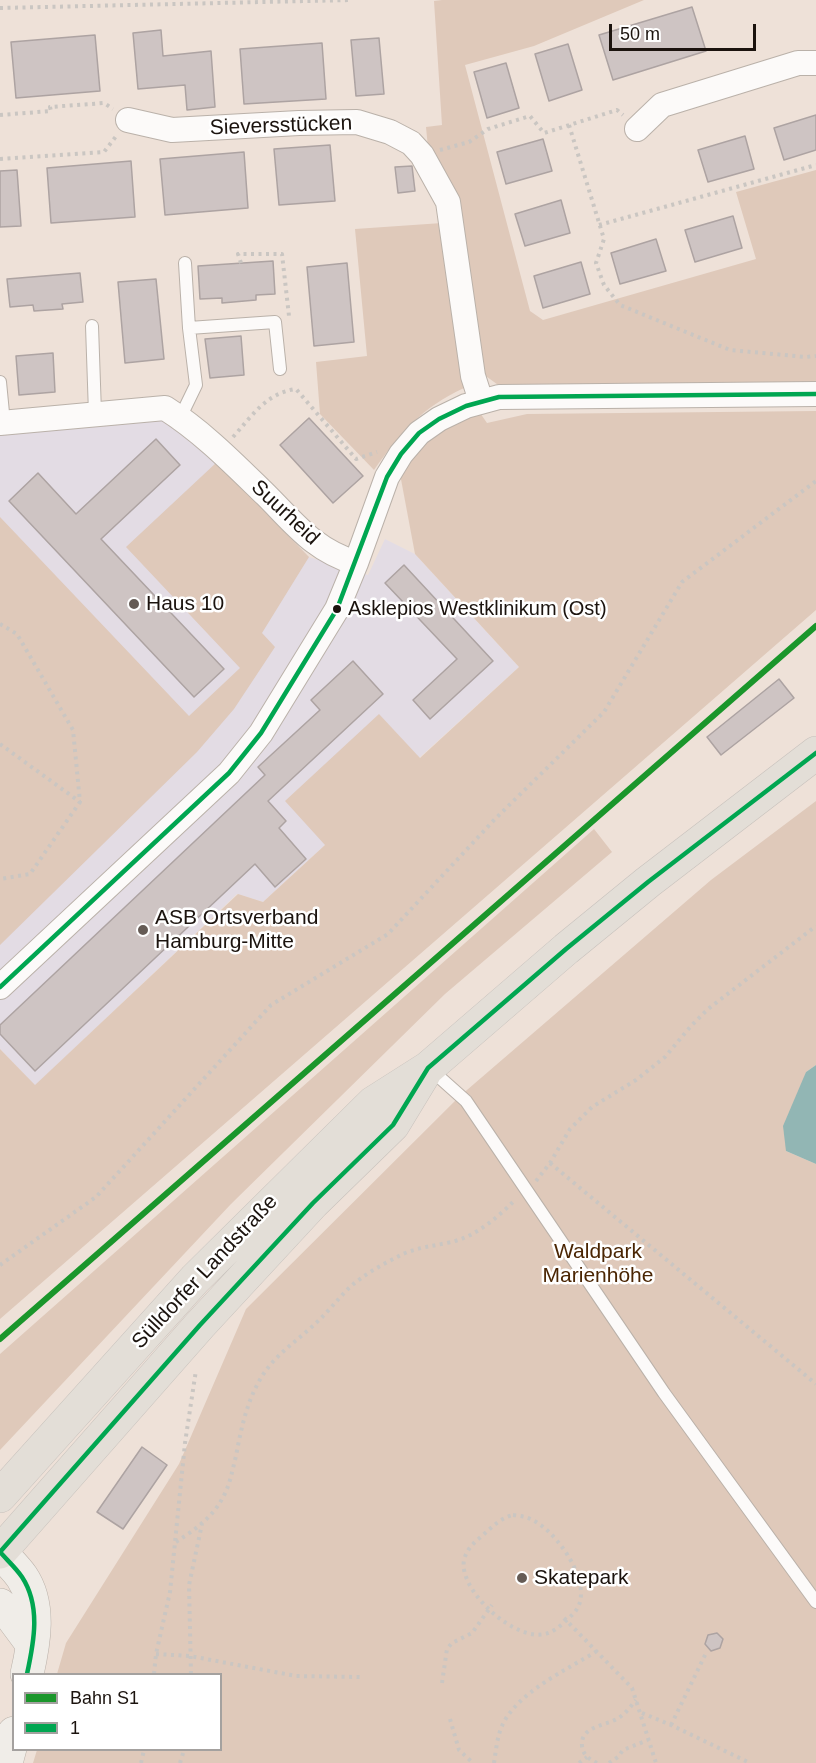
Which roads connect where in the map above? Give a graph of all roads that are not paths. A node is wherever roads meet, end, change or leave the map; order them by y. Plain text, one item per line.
1 (816, 63) edge
2 (128, 120) road end
3 (637, 129) road end
4 (185, 263) dead end
5 (92, 326) dead end
6 (189, 328) junction
7 (280, 369) dead end
8 (0, 382) edge
9 (816, 394) edge
10 (482, 401) junction
11 (95, 413) junction
12 (180, 418) junction
13 (2, 423) edge
14 (356, 563) junction
15 (816, 753) edge
16 (0, 987) edge
17 (428, 1068) junction
18 (0, 1497) edge
19 (0, 1552) edge
20 (816, 1602) edge
21 (0, 1605) edge
22 (30, 1659) edge
23 (12, 1740) edge
24 (6, 1763) edge

1 - 3 street
2 - 10 street, Sieversstücken
4 - 6 lane
5 - 11 lane
6 - 7 lane
6 - 12 lane
8 - 13 lane
9 - 10 street
10 - 14 street
11 - 12 street, Suurheid
11 - 13 street, Suurheid
12 - 14 street, Suurheid
14 - 16 street
15 - 17 main road, Sülldorfer Landstraße
17 - 18 main road, Sülldorfer Landstraße
17 - 19 main road, Sülldorfer Landstraße
17 - 20 lane
19 - 22 main road
21 - 22 main road
23 - 24 main road

